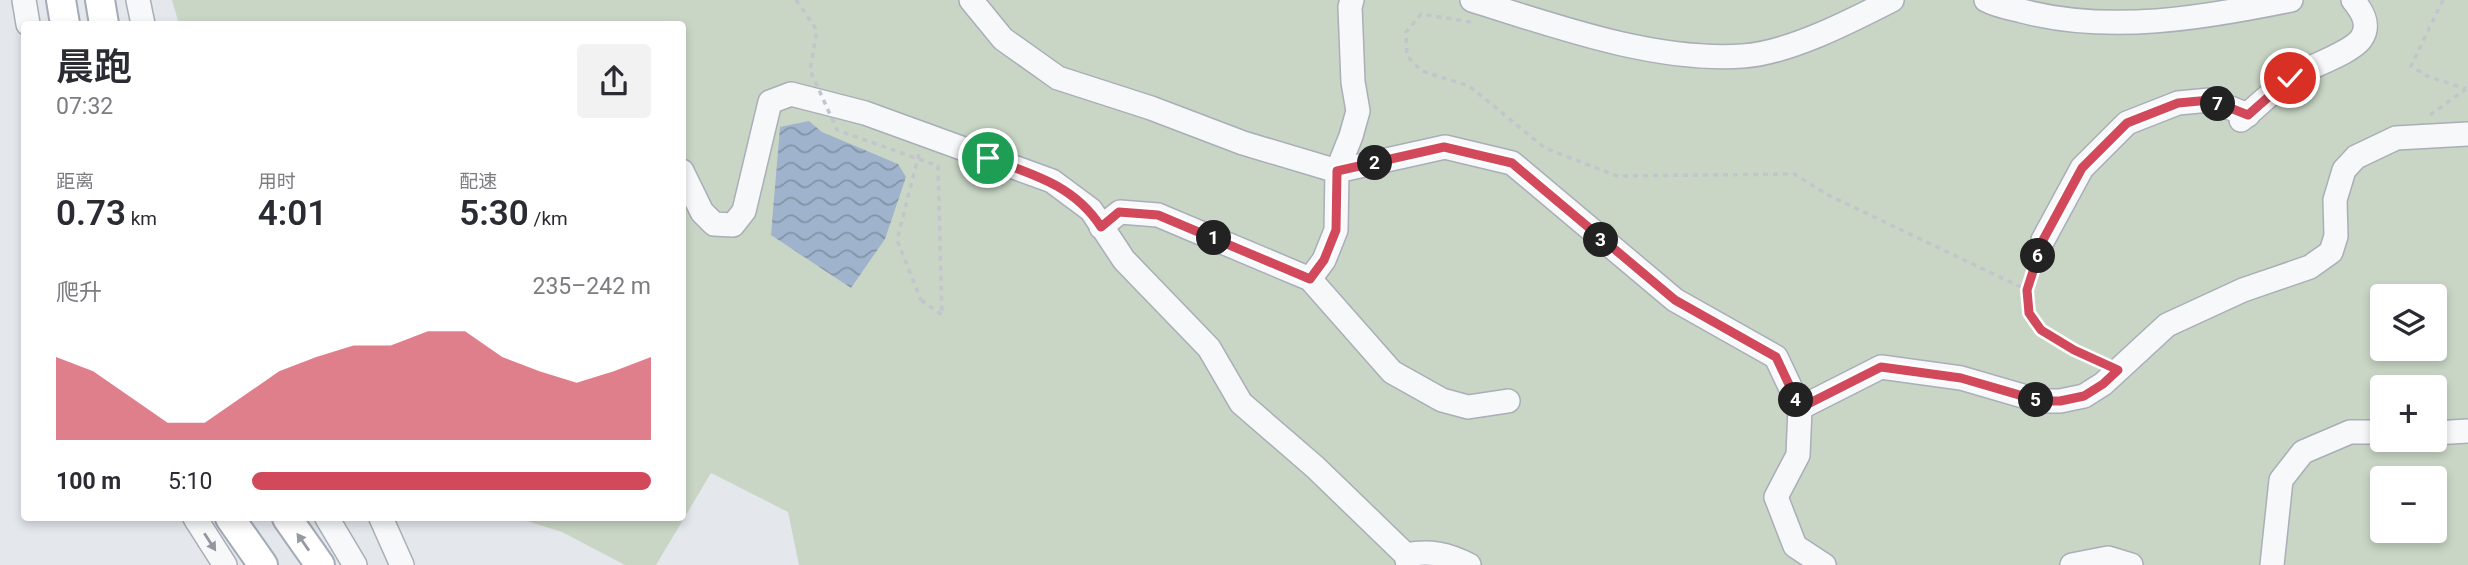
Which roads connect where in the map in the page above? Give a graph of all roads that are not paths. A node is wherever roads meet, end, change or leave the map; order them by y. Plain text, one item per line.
1 (24, 0) edge
2 (61, 0) edge
3 (100, 0) edge
4 (138, 0) edge
5 (971, 0) edge
6 (1352, 0) edge
7 (1472, 0) edge
8 (1892, 0) edge
9 (1986, 0) edge
10 (2291, 0) edge
11 (2353, 0) edge
12 (28, 21) edge
13 (64, 21) edge
14 (104, 21) edge
15 (142, 21) edge
16 (2468, 134) edge
17 (1337, 171) junction
18 (686, 179) edge
19 (1101, 227) junction
20 (2043, 240) road end
21 (1310, 279) junction
22 (1508, 401) dead end
23 (1800, 408) junction
24 (2468, 431) edge
25 (2370, 432) edge
26 (2447, 432) edge
27 (197, 521) edge
28 (232, 521) edge
29 (289, 521) edge
30 (329, 521) edge
31 (382, 521) edge
32 (1407, 560) edge
33 (225, 565) edge
34 (263, 565) edge
35 (320, 565) edge
36 (355, 565) edge
37 (402, 565) edge
38 (1469, 565) edge
39 (1824, 565) edge
40 (2072, 565) edge
41 (2131, 565) edge
42 (2272, 565) edge

1 - 12 street
2 - 13 main road
3 - 14 main road
4 - 15 street
5 - 17 street
6 - 17 street
7 - 8 street
9 - 10 street
11 - 20 street
16 - 23 street
17 - 21 street
17 - 23 street
18 - 19 street
19 - 21 street
19 - 32 street
21 - 22 street
23 - 39 street
24 - 26 street
25 - 42 street
27 -> 33 street
28 - 34 main road
35 -> 29 main road
30 - 36 street
31 - 37 street
32 - 38 street
40 - 41 street

